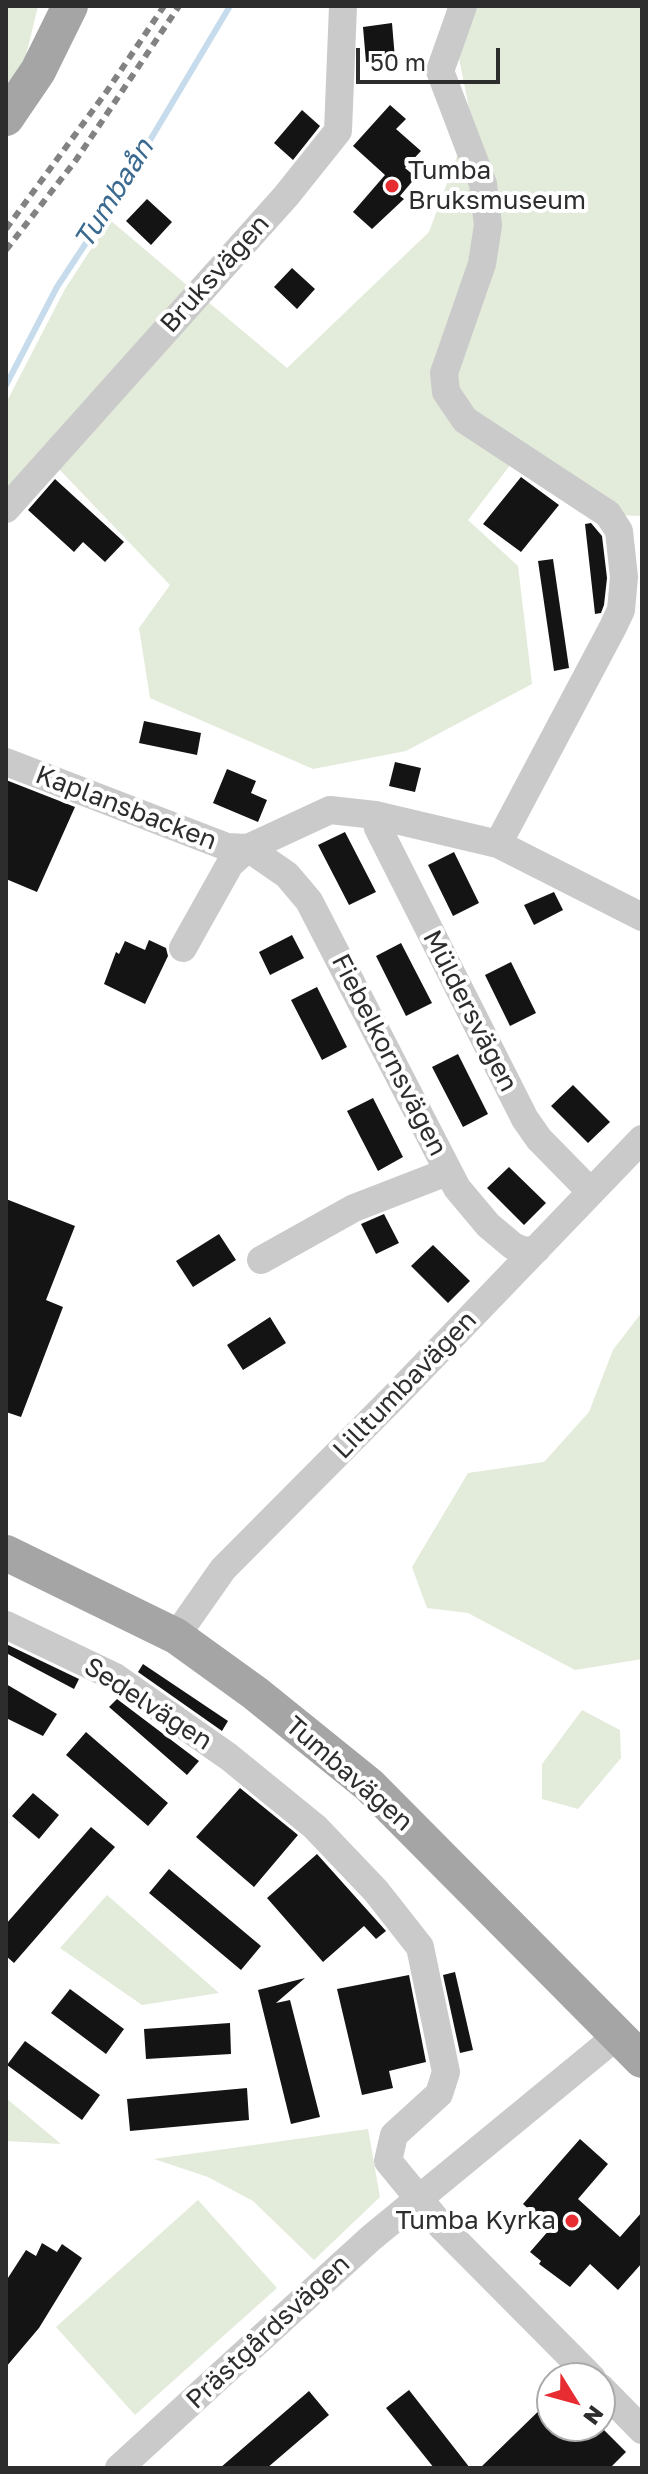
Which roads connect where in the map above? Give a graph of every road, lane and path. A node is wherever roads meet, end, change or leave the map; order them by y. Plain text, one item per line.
1 (70, 6) edge
2 (343, 6) edge
3 (463, 6) edge
4 (6, 118) edge
5 (6, 509) edge
6 (6, 762) edge
7 (375, 815) junction
8 (498, 844) junction
9 (248, 848) junction
10 (642, 917) edge
11 (183, 948) dead end
12 (642, 1139) edge
13 (447, 1172) junction
14 (591, 1192) junction
15 (537, 1249) junction
16 (261, 1260) dead end
17 (6, 1553) edge
18 (6, 1625) edge
19 (176, 1636) junction
20 (630, 2048) edge
21 (417, 2197) junction
22 (577, 2362) edge
23 (616, 2403) edge
24 (642, 2430) edge
25 (119, 2468) edge

1 - 4 main road
2 - 5 street, Bruksvägen
3 - 8 street
6 - 9 street, Kaplansbacken
7 - 8 street
7 - 9 street
7 - 14 street, Müldersvägen
8 - 10 street
9 - 11 street
9 - 13 street, Fiebelkornsvägen
12 - 14 street, Lilltumbavägen
13 - 15 street, Fiebelkornsvägen
13 - 16 street
14 - 15 street, Lilltumbavägen
15 - 19 street, Lilltumbavägen
17 - 19 main road, Tumbavägen
18 - 21 street, Sedelvägen
19 - 20 main road, Tumbavägen
20 - 21 street, Prästgårdsvägen
21 - 22 street
21 - 25 street, Prästgårdsvägen
23 - 24 street

